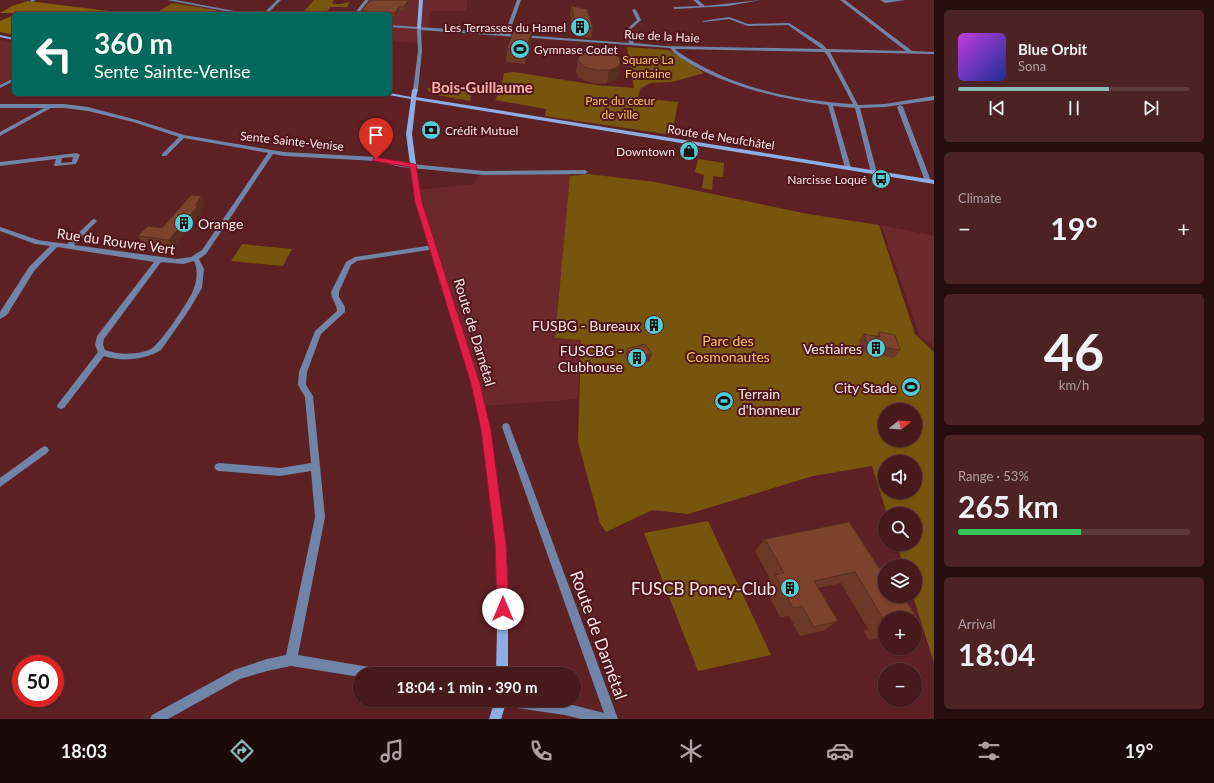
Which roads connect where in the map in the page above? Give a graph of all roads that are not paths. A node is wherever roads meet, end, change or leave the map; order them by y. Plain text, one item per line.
1 (172, 0) edge
2 (279, 0) edge
3 (367, 0) edge
4 (421, 0) edge
5 (519, 0) edge
6 (695, 0) edge
7 (759, 0) edge
8 (842, 0) edge
9 (882, 0) edge
10 (903, 0) edge
11 (704, 7) junction
12 (675, 8) dead end
13 (634, 10) dead end
14 (237, 12) edge
15 (267, 12) edge
16 (358, 12) edge
17 (704, 21) dead end
18 (392, 26) edge
19 (419, 28) junction
20 (507, 34) junction
21 (0, 36) edge
22 (12, 39) edge
23 (632, 45) junction
24 (672, 48) junction
25 (827, 52) junction
26 (912, 53) junction
27 (934, 53) edge
28 (12, 79) edge
29 (0, 87) edge
30 (415, 90) joint
31 (392, 95) edge
32 (414, 98) junction
33 (934, 98) edge
34 (830, 104) junction
35 (0, 106) edge
36 (50, 106) junction
37 (857, 106) junction
38 (900, 106) dead end
39 (0, 134) edge
40 (183, 136) junction
41 (271, 152) junction
42 (164, 155) dead end
43 (60, 157) dead end
44 (0, 164) edge
45 (413, 165) junction
46 (848, 168) junction
47 (585, 172) dead end
48 (874, 173) junction
49 (931, 182) edge
50 (94, 221) dead end
51 (0, 229) edge
52 (56, 244) junction
53 (69, 246) junction
54 (433, 247) junction
55 (196, 259) junction
56 (159, 260) junction
57 (0, 316) edge
58 (102, 352) junction
59 (61, 406) dead end
60 (506, 427) dead end
61 (44, 450) dead end
62 (316, 466) junction
63 (220, 467) dead end
64 (0, 483) edge
65 (291, 660) junction
66 (502, 667) edge
67 (353, 670) edge
68 (499, 707) edge
69 (502, 707) edge
70 (557, 707) edge
71 (156, 719) edge
72 (495, 719) edge
73 (502, 719) edge
74 (604, 719) edge
75 (612, 719) edge

1 - 14 street
2 - 15 street
3 - 16 street
4 - 19 main road
5 - 20 street
6 - 11 street
7 - 11 street
8 - 26 street
9 - 10 street
11 - 12 street
13 - 23 street
17 - 25 street
18 - 19 street, Rue de la Haie
19 - 20 street, Rue de la Haie
19 - 30 street
20 - 23 street, Rue de la Haie
21 - 22 main road
23 - 24 street, Rue de la Haie
24 - 25 street, Rue de la Haie
24 - 34 street
25 - 26 street, Rue de la Haie
25 - 37 street
26 - 27 street, Rue de la Haie
28 - 29 street
30 - 32 main road, Route de Darnétal
31 - 32 main road, Route de Neufchâtel
32 - 45 main road, Route de Darnétal
32 - 46 main road, Route de Neufchâtel
33 - 37 street
34 - 37 street
34 - 46 street
35 - 36 street, Sente Sainte-Venise
36 - 39 street
36 - 40 street, Sente Sainte-Venise
37 - 48 street
38 - 49 street
40 - 41 street, Sente Sainte-Venise
40 - 42 street
41 - 45 street, Sente Sainte-Venise
41 - 55 street
43 - 44 street
45 - 47 street, Sente Sainte-Venise
45 - 54 main road, Route de Darnétal
46 - 48 main road, Route de Neufchâtel
48 - 49 main road, Route de Neufchâtel
50 - 53 street
51 - 52 street, Rue du Rouvre Vert
52 - 53 street, Rue du Rouvre Vert
52 - 57 street
53 - 56 street, Rue du Rouvre Vert
54 - 62 street
54 - 66 main road, Route de Darnétal
55 - 56 street, Rue du Rouvre Vert
55 - 58 street
56 - 58 street
58 - 59 street
60 - 75 street, Route de Darnétal
61 - 64 street
62 - 63 street
62 - 65 street
65 - 67 street
65 - 71 street
68 - 72 main road
69 - 73 main road
70 - 74 street

